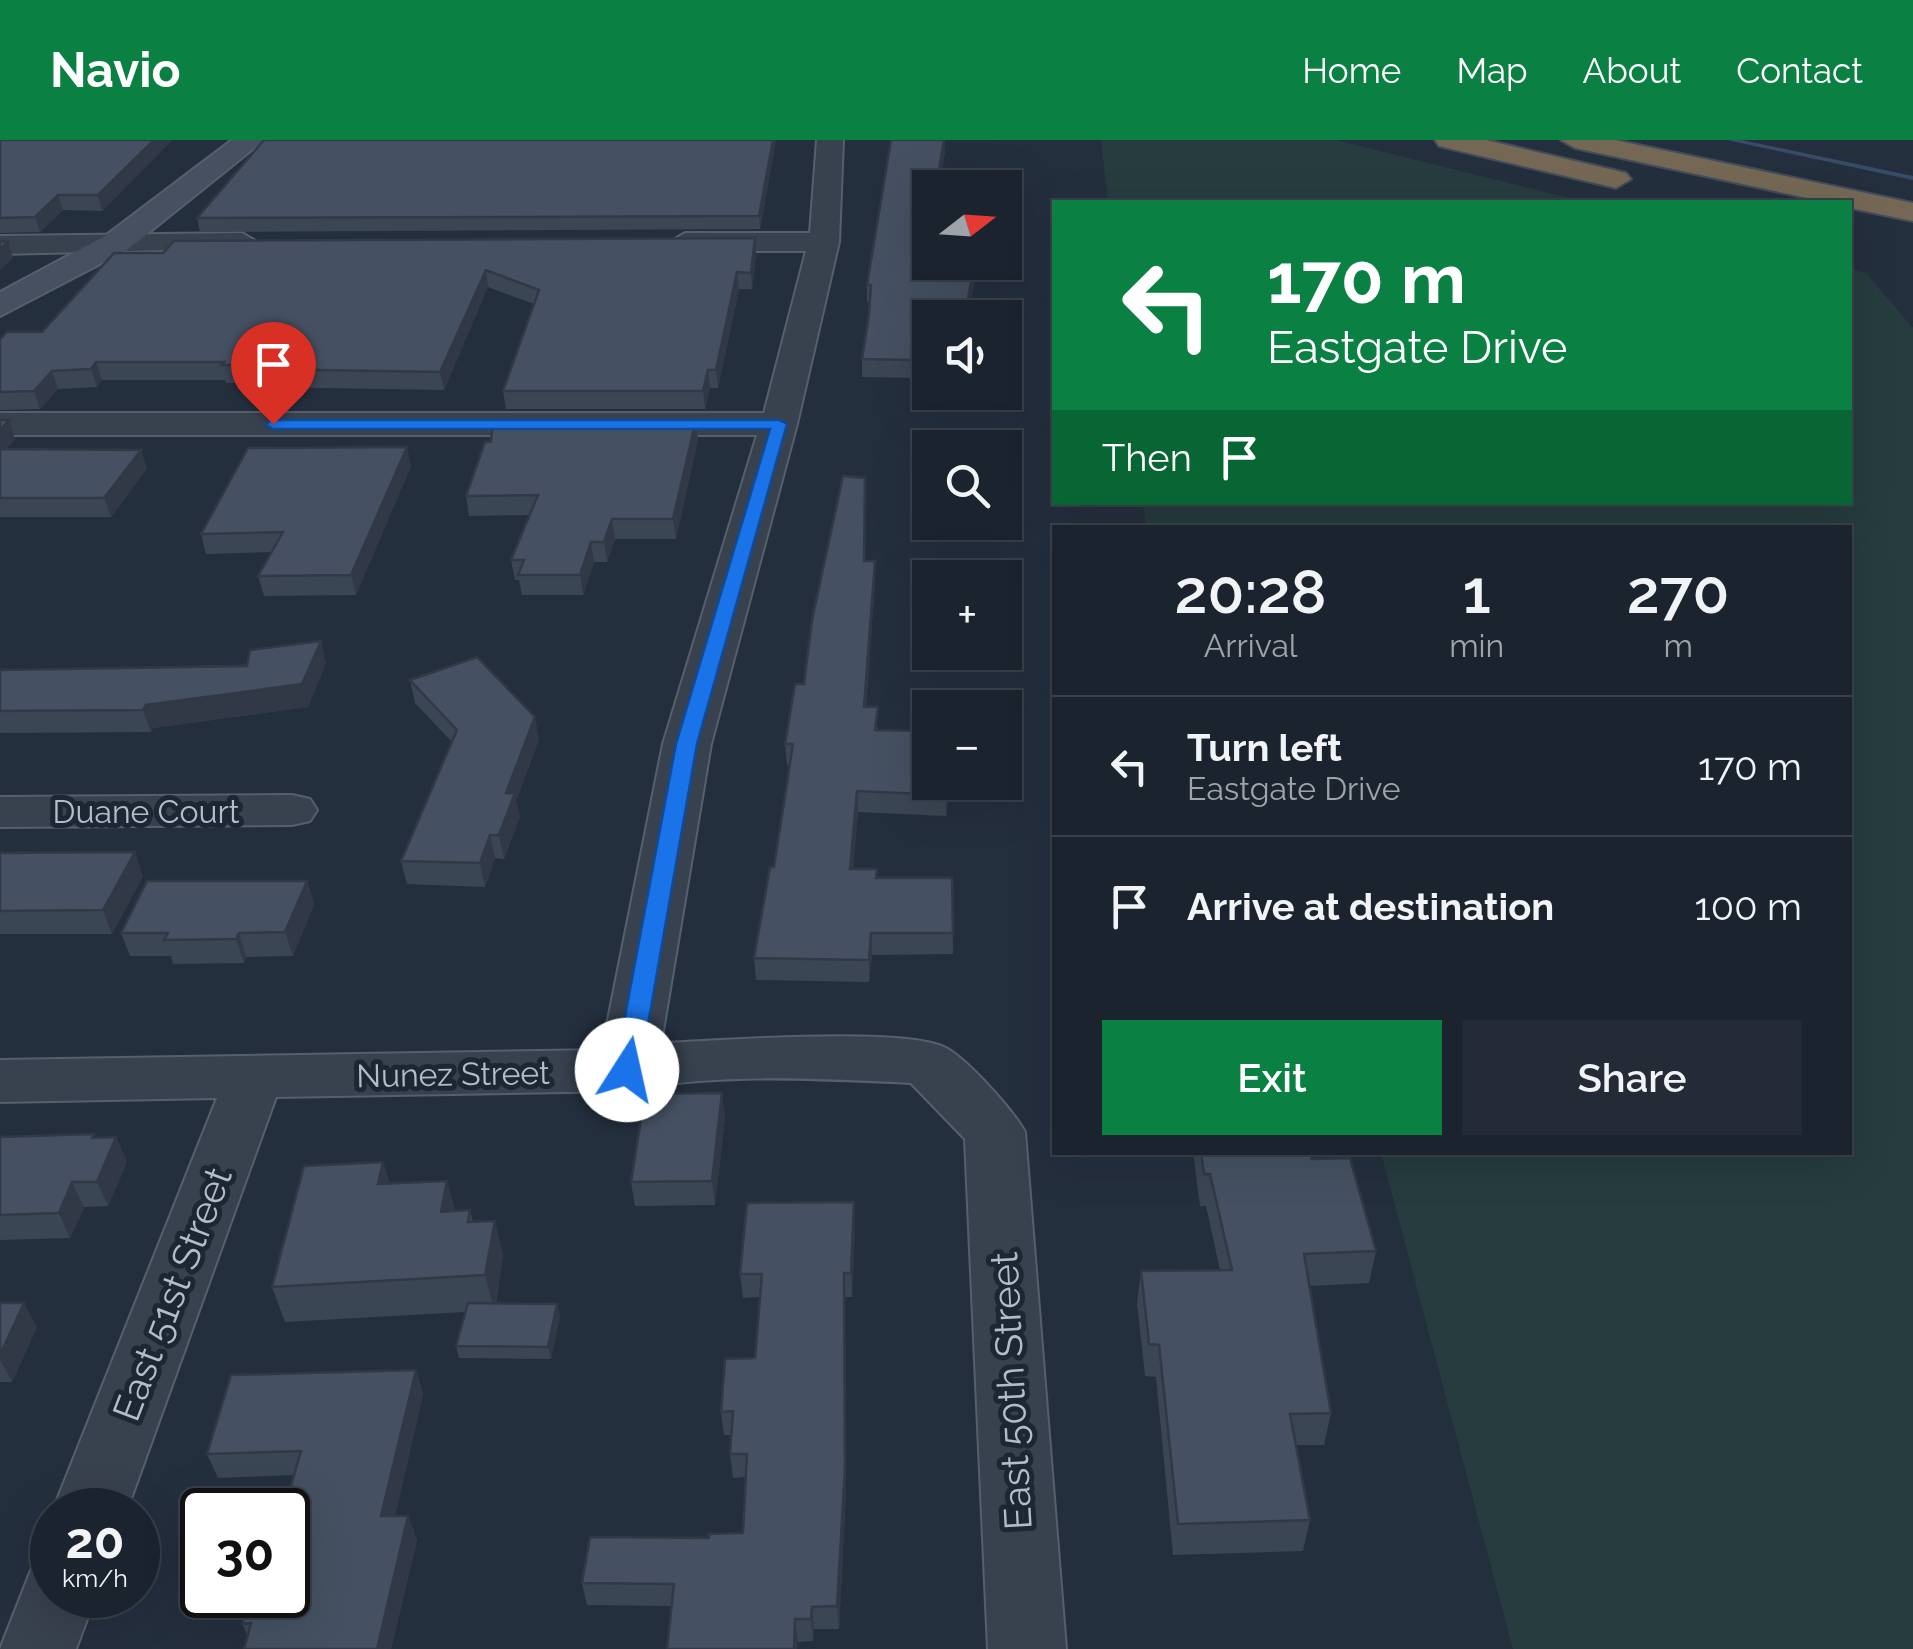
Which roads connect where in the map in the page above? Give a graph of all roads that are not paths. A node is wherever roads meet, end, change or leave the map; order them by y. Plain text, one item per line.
1 (250, 140) edge
2 (830, 140) edge
3 (1449, 140) edge
4 (1538, 140) edge
5 (1575, 140) edge
6 (1642, 185) dead end
7 (1807, 200) edge
8 (1852, 210) edge
9 (1913, 212) edge
10 (1913, 224) edge
11 (273, 242) edge
12 (646, 242) edge
13 (824, 242) junction
14 (116, 243) junction
15 (0, 246) edge
16 (0, 306) edge
17 (0, 424) edge
18 (779, 424) junction
19 (292, 810) dead end
20 (0, 812) edge
21 (627, 1070) junction
22 (254, 1078) junction
23 (0, 1082) edge
24 (995, 1132) joint
25 (98, 1488) edge
26 (49, 1618) edge
27 (37, 1649) edge
28 (1026, 1649) edge

1 - 14 main road
2 - 13 street
3 - 6 highway
4 - 7 highway
5 - 9 highway
8 - 10 highway
11 - 14 street
12 - 13 street
13 - 18 street
14 - 15 street
14 - 16 main road
17 - 18 street
18 - 21 street
19 - 20 street, Duane Court
21 - 22 street, Nunez Street
21 - 24 street, Nunez Street
22 - 23 street, Nunez Street
22 - 25 street, East 51st Street
24 - 28 street, East 50th Street
26 - 27 street

